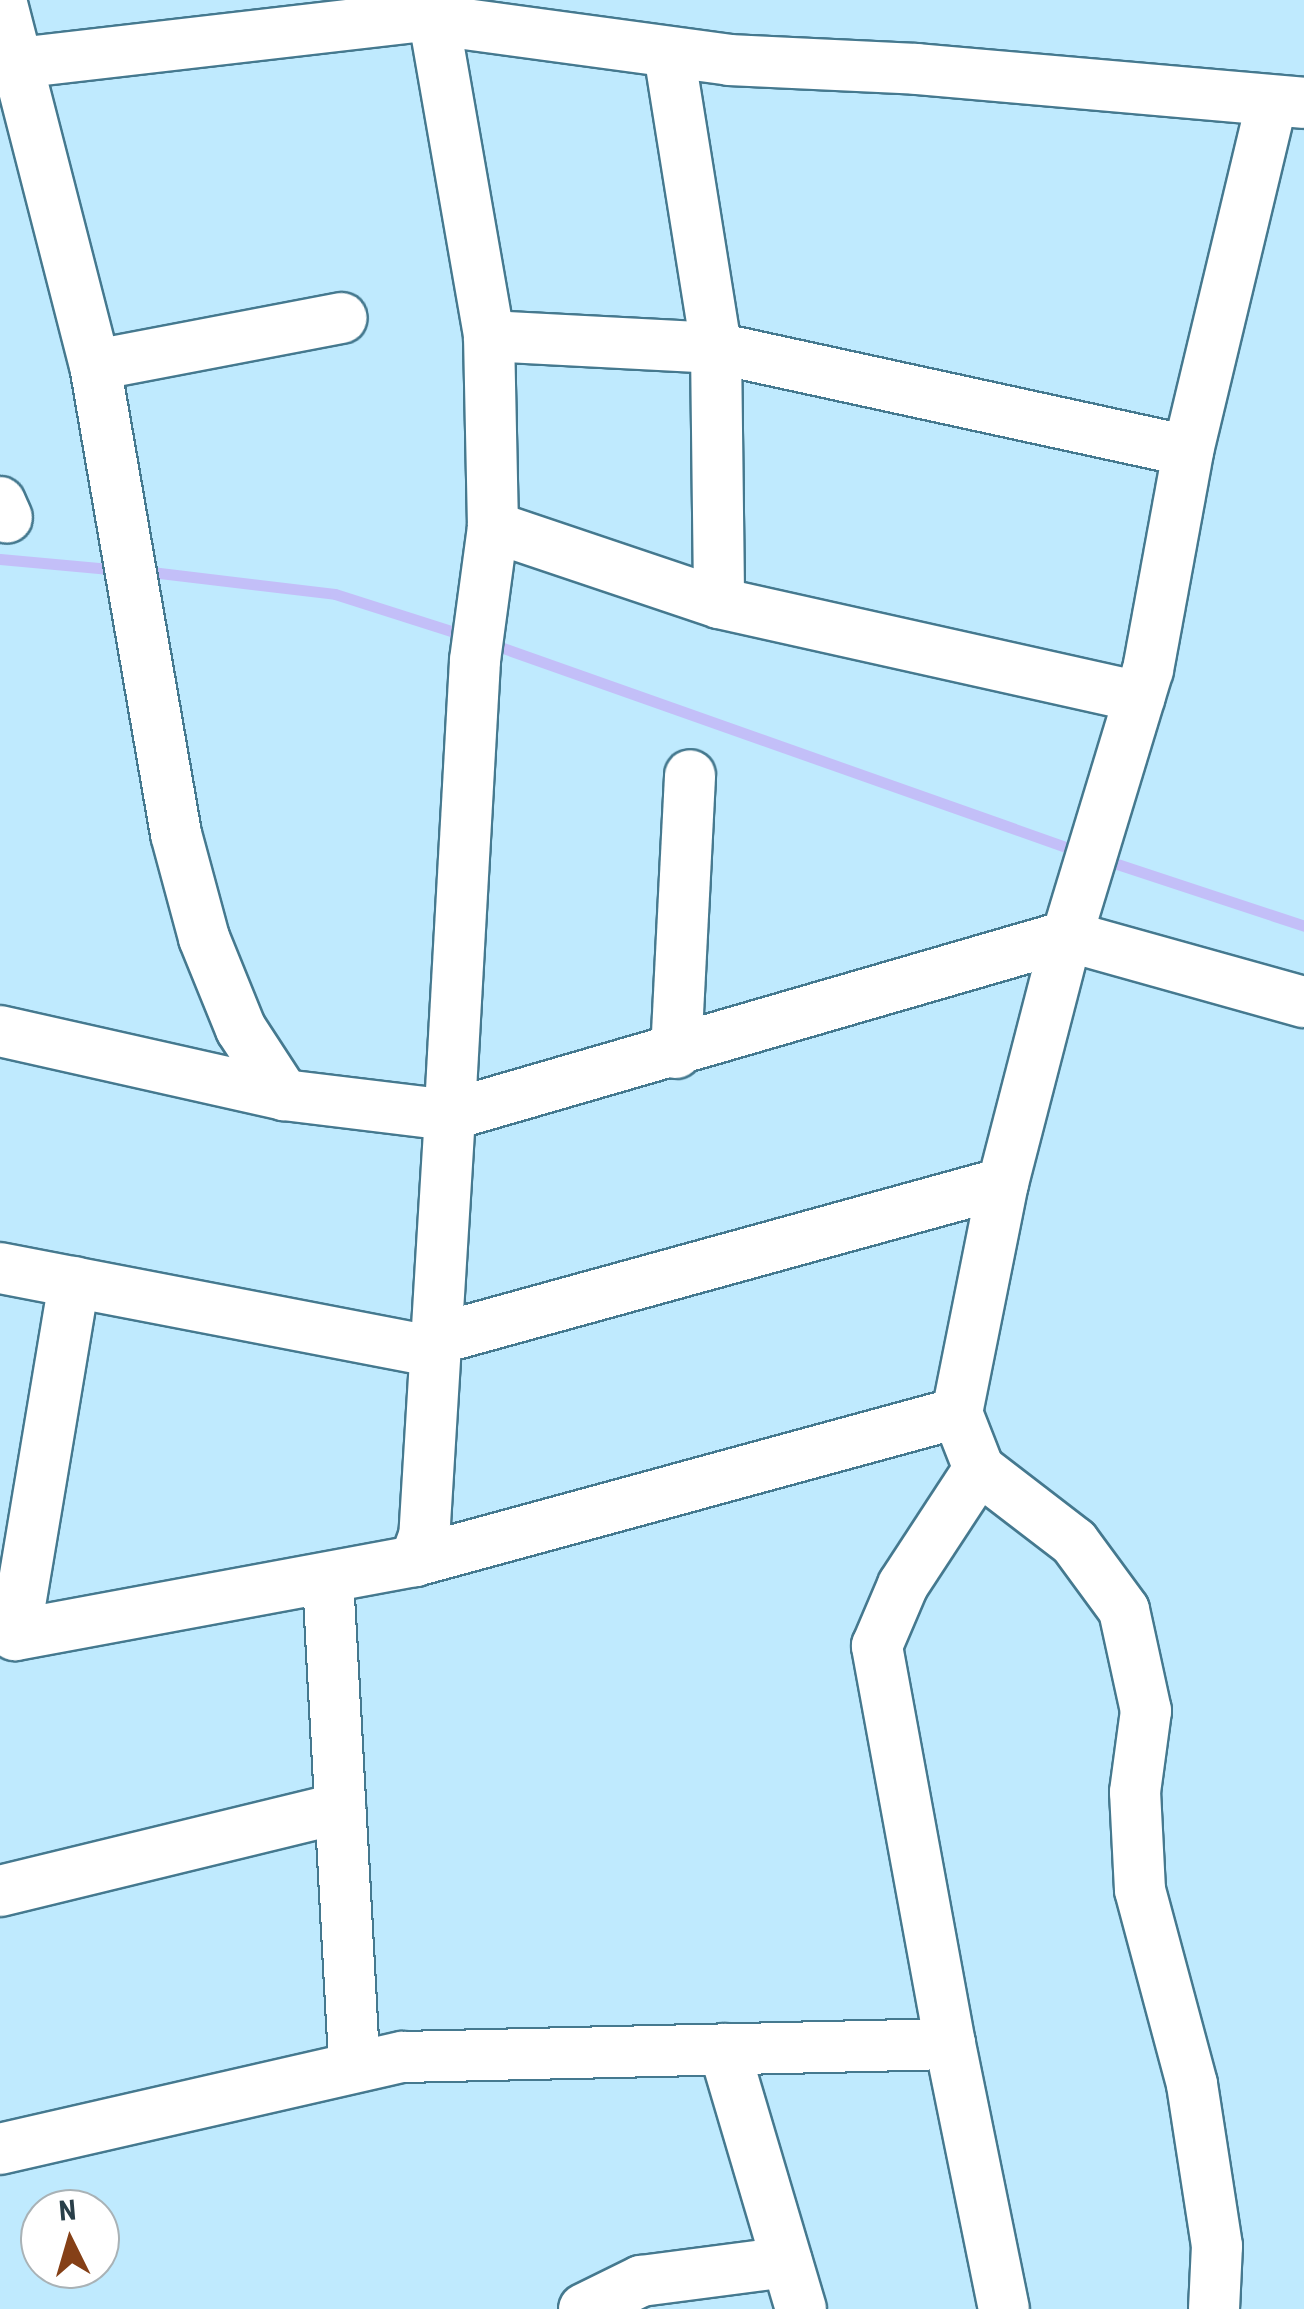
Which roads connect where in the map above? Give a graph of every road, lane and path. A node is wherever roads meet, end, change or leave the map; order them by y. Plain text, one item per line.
1 (1, 0) edge
2 (255, 15) edge
3 (434, 20) junction
4 (670, 53) junction
5 (9, 60) edge
6 (1288, 102) edge
7 (342, 318) dead end
8 (489, 336) junction
9 (716, 348) junction
10 (95, 365) junction
11 (1188, 451) junction
12 (492, 526) junction
13 (719, 603) junction
14 (1140, 697) junction
15 (690, 775) dead end
16 (1067, 936) junction
17 (1304, 1002) edge
18 (0, 1032) edge
19 (676, 1053) junction
20 (284, 1095) junction
21 (450, 1115) junction
22 (1002, 1183) junction
23 (0, 1268) edge
24 (74, 1282) junction
25 (436, 1345) junction
26 (957, 1413) junction
27 (979, 1469) junction
28 (414, 1560) junction
29 (328, 1579) junction
30 (8, 1653) edge
31 (340, 1808) junction
32 (0, 1890) edge
33 (950, 2044) junction
34 (724, 2049) junction
35 (354, 2066) junction
36 (0, 2149) edge
37 (794, 2286) edge
38 (584, 2309) edge
39 (1004, 2309) edge
40 (1214, 2309) edge

1 - 5 street
2 - 3 street
2 - 5 street
3 - 4 street
3 - 8 street
4 - 6 street
4 - 9 street
5 - 10 street
6 - 11 street
7 - 10 street
8 - 9 street
8 - 12 street
9 - 11 street
9 - 13 street
10 - 20 street
11 - 14 street
12 - 13 street
12 - 21 street
13 - 14 street
14 - 16 street
15 - 19 street
16 - 17 street
16 - 19 street
16 - 22 street
18 - 20 street
19 - 21 street
20 - 21 street
21 - 25 street
22 - 25 street
22 - 26 street
23 - 24 street
24 - 25 street
24 - 30 street
25 - 28 street
26 - 27 street
26 - 28 street
27 - 33 street
27 - 40 street
28 - 29 street
29 - 30 street
29 - 31 street
31 - 32 street
31 - 35 street
33 - 34 street
33 - 39 street
34 - 35 street
34 - 37 street
35 - 36 street
37 - 38 street

